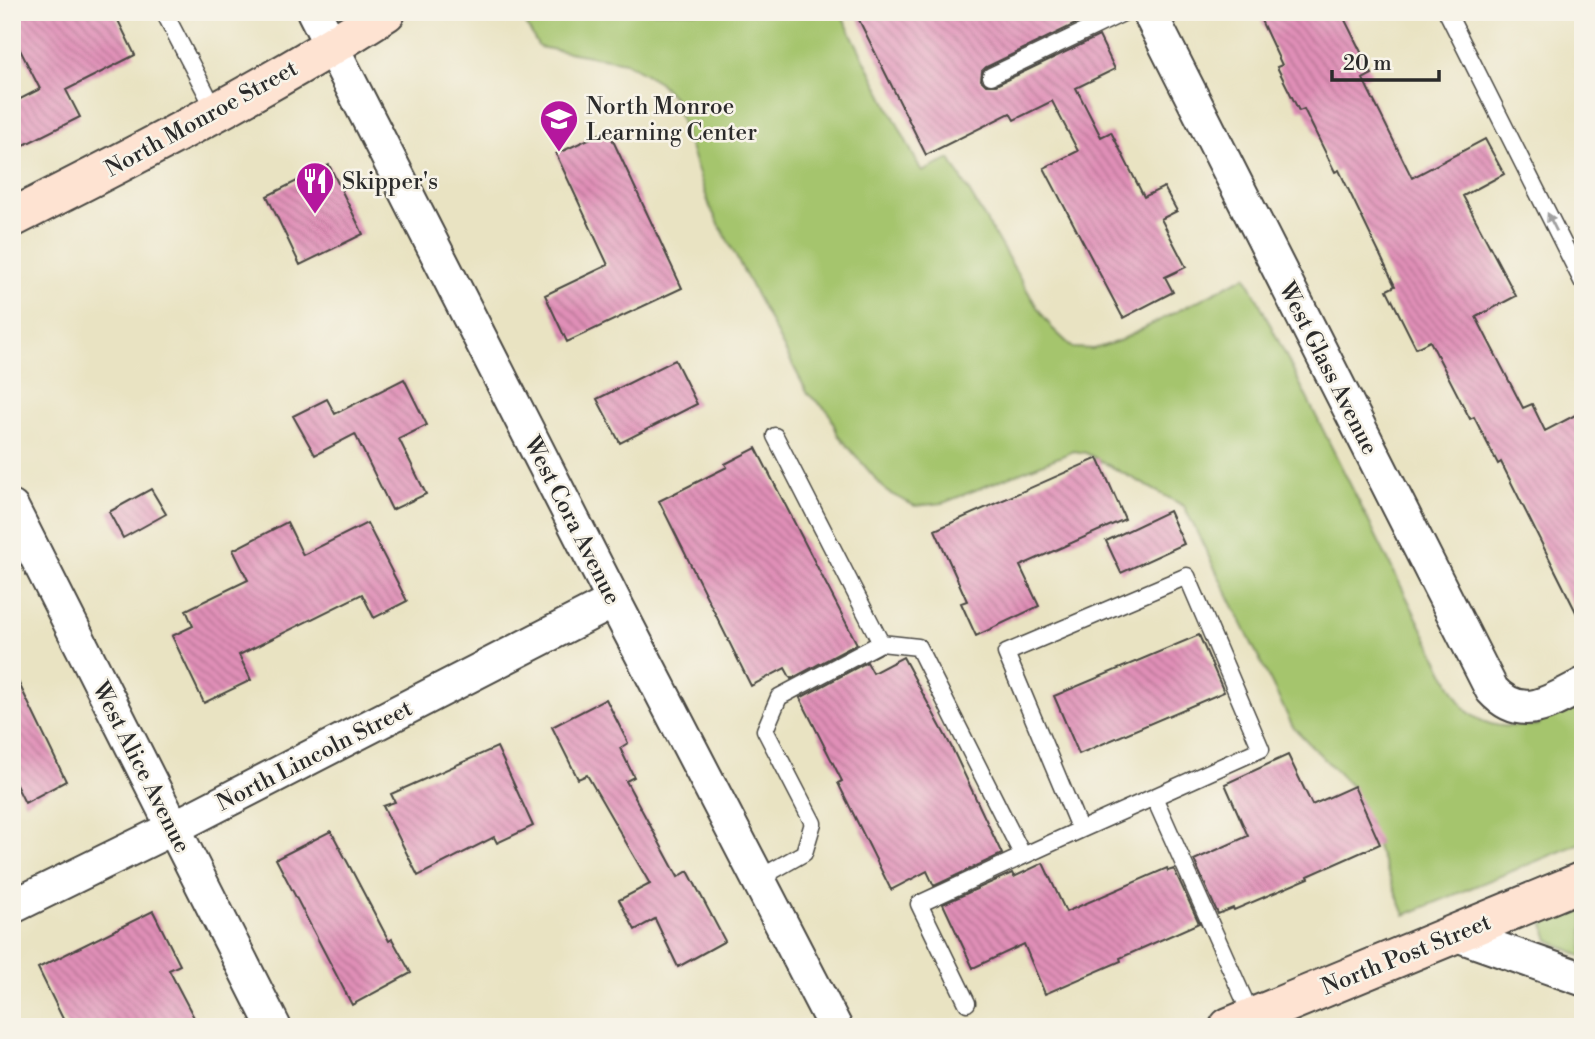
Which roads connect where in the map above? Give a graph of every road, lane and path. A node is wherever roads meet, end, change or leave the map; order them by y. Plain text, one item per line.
1 (164, 12) edge
2 (314, 12) edge
3 (386, 12) edge
4 (1125, 12) edge
5 (1149, 12) edge
6 (1447, 12) edge
7 (331, 47) junction
8 (991, 76) dead end
9 (216, 112) junction
10 (12, 218) edge
11 (1583, 283) edge
12 (775, 436) dead end
13 (16, 524) edge
14 (614, 601) junction
15 (881, 643) junction
16 (1583, 685) edge
17 (1154, 797) junction
18 (173, 828) junction
19 (1080, 830) junction
20 (1023, 856) junction
21 (758, 878) junction
22 (1583, 881) edge
23 (12, 906) edge
24 (1455, 934) junction
25 (1583, 979) edge
26 (967, 1003) dead end
27 (1241, 1022) edge
28 (274, 1027) edge
29 (835, 1027) edge

1 - 9 lane
2 - 7 street, West Cora Avenue
3 - 7 main road, North Monroe Street
4 - 8 lane
5 - 16 street, West Glass Avenue
11 -> 6 lane
7 - 9 main road, North Monroe Street
7 - 14 street, West Cora Avenue
9 - 10 main road, North Monroe Street
12 - 15 lane
13 - 18 street, West Alice Avenue
14 - 18 street, North Lincoln Street
14 - 21 street, West Cora Avenue
15 - 20 lane
15 - 21 lane
17 - 19 lane
17 - 19 lane
17 - 27 lane
18 - 23 street, North Lincoln Street
18 - 28 street, West Alice Avenue
19 - 20 lane
20 - 26 lane
21 - 29 street, West Cora Avenue
22 - 24 main road, North Post Street
24 - 25 street
24 - 27 main road, North Post Street

